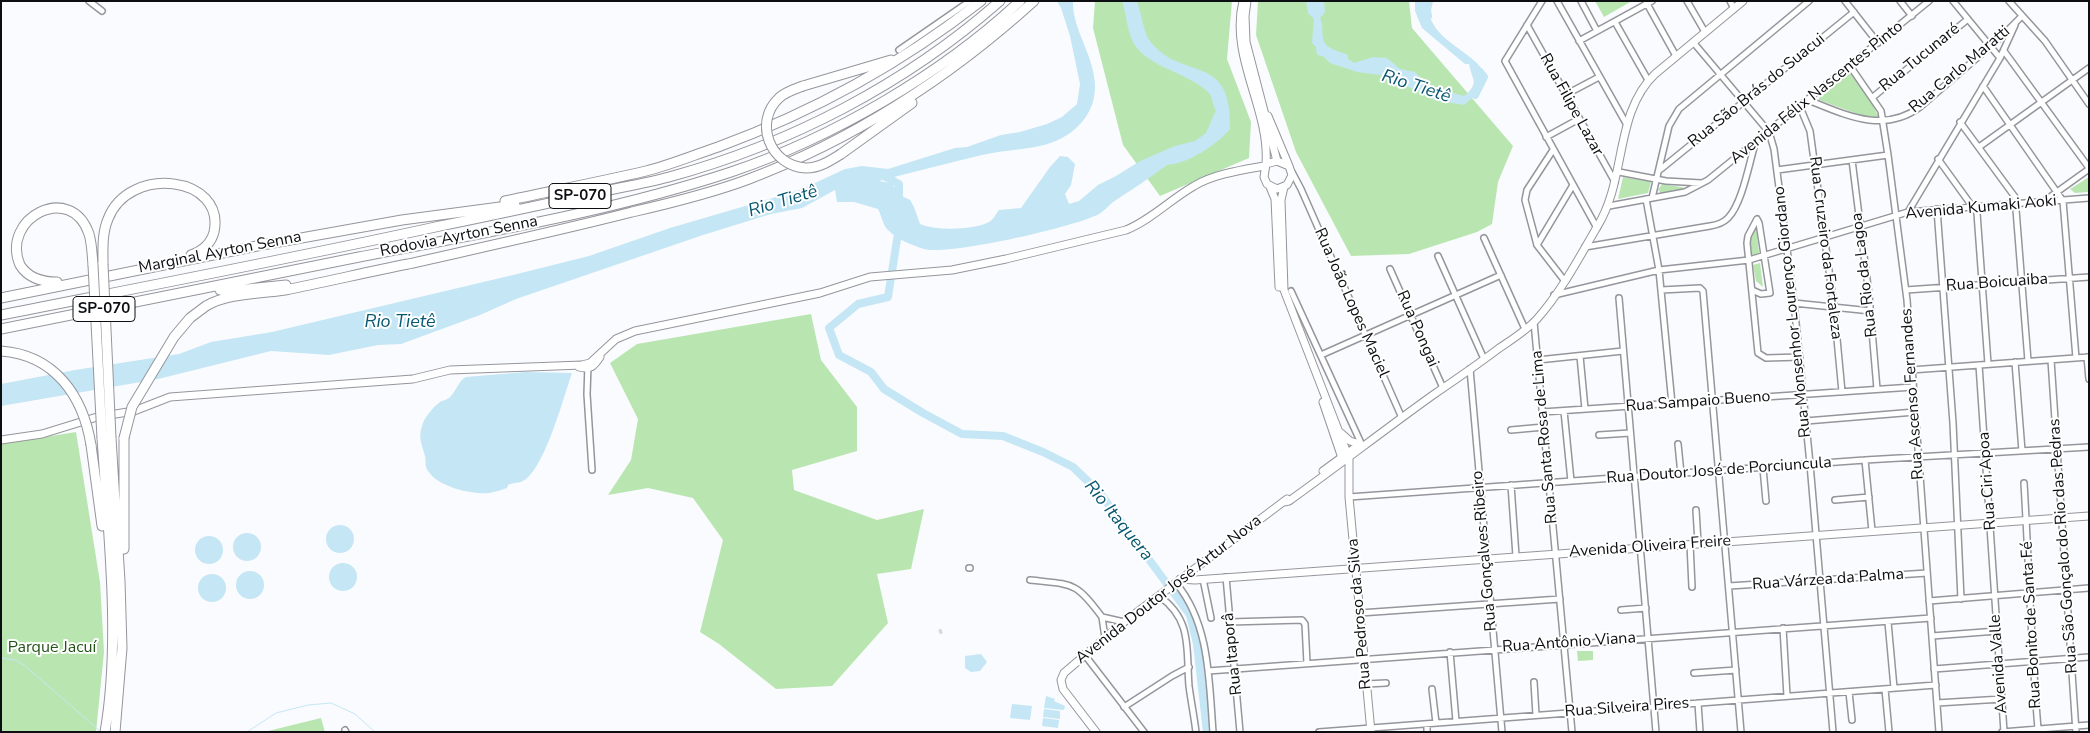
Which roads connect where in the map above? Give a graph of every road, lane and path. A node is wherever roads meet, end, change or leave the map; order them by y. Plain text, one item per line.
1 (89, 1) edge
2 (970, 1) edge
3 (981, 1) edge
4 (1000, 1) edge
5 (1020, 1) edge
6 (1034, 1) edge
7 (1243, 1) edge
8 (1248, 1) edge
9 (1542, 1) edge
10 (1557, 1) edge
11 (1581, 1) edge
12 (1687, 1) edge
13 (1730, 1) edge
14 (1743, 1) edge
15 (1809, 1) edge
16 (1845, 1) edge
17 (1900, 1) edge
18 (1929, 1) edge
19 (1953, 1) edge
20 (2009, 1) edge
21 (1648, 2) edge
22 (1734, 9) junction
23 (102, 11) dead end
24 (1854, 12) junction
25 (1912, 16) junction
26 (2022, 16) junction
27 (1968, 19) junction
28 (1615, 22) junction
29 (2017, 22) junction
30 (1527, 25) junction
31 (1597, 32) junction
32 (1705, 32) junction
33 (1579, 41) junction
34 (1693, 42) junction
35 (1878, 43) junction
36 (1991, 46) junction
37 (899, 50) dead end
38 (2004, 51) junction
39 (912, 52) junction
40 (1676, 56) junction
41 (2000, 58) junction
42 (1850, 66) junction
43 (2089, 68) edge
44 (1720, 74) junction
45 (1600, 77) junction
46 (1648, 80) junction
47 (2071, 80) junction
48 (934, 82) junction
49 (1983, 86) junction
50 (1565, 95) junction
51 (1873, 97) junction
52 (1261, 99) junction
53 (1808, 100) junction
54 (1744, 102) junction
55 (2041, 103) junction
56 (2089, 104) edge
57 (1800, 107) junction
58 (1579, 119) junction
59 (849, 120) junction
60 (1884, 122) junction
61 (1960, 122) junction
62 (2010, 125) junction
63 (1627, 126) junction
64 (1769, 132) junction
65 (1546, 137) junction
66 (1755, 144) junction
67 (1979, 147) junction
68 (1553, 150) junction
69 (1888, 155) junction
70 (1938, 159) junction
71 (1852, 160) junction
72 (1277, 161) junction
73 (1814, 165) junction
74 (1265, 167) junction
75 (2089, 168) edge
76 (1290, 169) junction
77 (1660, 169) junction
78 (1777, 170) junction
79 (1619, 172) junction
80 (748, 179) junction
81 (1658, 179) junction
82 (1704, 183) junction
83 (1616, 184) junction
84 (1573, 185) junction
85 (1286, 186) junction
86 (1270, 187) junction
87 (1301, 189) junction
88 (2058, 190) junction
89 (585, 195) junction
90 (1652, 198) junction
91 (2089, 198) edge
92 (1646, 199) junction
93 (2064, 200) junction
94 (2042, 202) junction
95 (2016, 204) junction
96 (1609, 206) junction
97 (1974, 207) junction
98 (1937, 209) junction
99 (1908, 212) junction
100 (439, 215) junction
101 (1896, 216) junction
102 (1860, 226) junction
103 (1597, 228) junction
104 (1652, 236) junction
105 (1484, 238) dead end
106 (1824, 238) junction
107 (1537, 245) junction
108 (1585, 247) junction
109 (1788, 250) junction
110 (1438, 256) dead end
111 (1764, 257) junction
112 (1749, 260) junction
113 (169, 262) junction
114 (98, 264) junction
115 (1390, 269) dead end
116 (1659, 270) junction
117 (1501, 275) junction
118 (2089, 277) edge
119 (89, 278) junction
120 (2069, 278) junction
121 (1564, 280) junction
122 (2022, 281) junction
123 (1982, 284) junction
124 (306, 285) junction
125 (1944, 287) junction
126 (208, 289) junction
127 (1661, 290) junction
128 (1752, 290) junction
129 (1906, 290) junction
130 (1291, 291) dead end
131 (1456, 295) junction
132 (1554, 295) junction
133 (1, 298) edge
134 (1619, 298) dead end
135 (1794, 303) junction
136 (1834, 307) junction
137 (1870, 311) junction
138 (1, 315) edge
139 (1411, 316) junction
140 (1534, 322) junction
141 (1525, 329) junction
142 (1, 330) edge
143 (1366, 335) junction
144 (1, 351) edge
145 (1623, 351) junction
146 (1321, 355) junction
147 (1580, 356) junction
148 (1800, 356) junction
149 (2088, 357) edge
150 (2076, 358) junction
151 (1484, 359) junction
152 (1538, 360) junction
153 (2051, 360) junction
154 (2028, 361) junction
155 (2015, 362) junction
156 (1988, 364) junction
157 (1979, 365) junction
158 (591, 366) junction
159 (1949, 367) junction
160 (1470, 369) junction
161 (1912, 370) junction
162 (2089, 379) edge
163 (1913, 387) junction
164 (1443, 388) junction
165 (1877, 389) junction
166 (1842, 392) junction
167 (1804, 394) junction
168 (1712, 401) junction
169 (1672, 404) junction
170 (1628, 406) junction
171 (1584, 409) junction
172 (1564, 411) junction
173 (1542, 412) junction
174 (1915, 412) junction
175 (1402, 418) junction
176 (1806, 421) junction
177 (1544, 427) junction
178 (1339, 430) junction
179 (1385, 430) junction
180 (1511, 430) dead end
181 (1630, 433) junction
182 (1598, 435) dead end
183 (106, 438) junction
184 (1, 440) edge
185 (1337, 444) junction
186 (1360, 444) junction
187 (1678, 444) dead end
188 (2089, 447) edge
189 (2058, 449) junction
190 (2022, 452) junction
191 (1985, 454) junction
192 (1954, 456) junction
193 (1918, 457) junction
194 (1345, 458) junction
195 (1865, 460) junction
196 (1810, 464) junction
197 (1763, 468) junction
198 (592, 470) dead end
199 (1718, 471) junction
200 (1680, 474) junction
201 (1634, 477) junction
202 (1312, 479) junction
203 (1571, 481) junction
204 (1549, 483) junction
205 (2024, 483) dead end
206 (1511, 486) junction
207 (1479, 488) junction
208 (1349, 497) junction
209 (1869, 497) junction
210 (1834, 500) dead end
211 (1766, 501) dead end
212 (1284, 502) junction
213 (1696, 510) dead end
214 (2089, 516) edge
215 (2062, 518) junction
216 (2026, 520) junction
217 (1991, 522) junction
218 (1956, 525) junction
219 (1924, 527) junction
220 (1872, 531) junction
221 (1816, 536) junction
222 (1725, 542) junction
223 (1690, 544) junction
224 (1698, 544) junction
225 (1640, 548) junction
226 (1556, 554) junction
227 (1516, 556) junction
228 (1486, 559) junction
229 (1356, 568) junction
230 (1927, 573) junction
231 (1226, 577) junction
232 (1207, 578) junction
233 (1030, 580) dead end
234 (1179, 580) junction
235 (1820, 580) junction
236 (120, 581) junction
237 (111, 582) junction
238 (1692, 586) dead end
239 (1729, 586) junction
240 (2089, 588) edge
241 (2066, 590) junction
242 (2030, 593) junction
243 (1161, 594) junction
244 (1995, 596) junction
245 (1560, 599) junction
246 (1961, 599) junction
247 (1929, 601) junction
248 (1490, 603) junction
249 (1646, 608) junction
250 (1621, 610) dead end
251 (1360, 613) junction
252 (1102, 617) junction
253 (1210, 618) dead end
254 (1930, 618) junction
255 (1124, 622) junction
256 (1229, 622) junction
257 (1888, 622) junction
258 (1824, 626) junction
259 (1783, 628) junction
260 (1732, 631) junction
261 (1996, 631) junction
262 (1932, 636) junction
263 (1104, 638) junction
264 (1648, 638) junction
265 (1564, 644) junction
266 (1494, 649) junction
267 (1450, 652) junction
268 (1084, 654) junction
269 (2089, 657) edge
270 (1364, 658) junction
271 (2071, 658) junction
272 (2033, 661) junction
273 (1307, 663) junction
274 (1999, 664) junction
275 (1189, 667) junction
276 (1234, 668) junction
277 (1736, 670) junction
278 (1934, 670) junction
279 (1208, 671) junction
280 (1694, 673) dead end
281 (1534, 682) dead end
282 (1386, 683) dead end
283 (1366, 684) junction
284 (1936, 685) junction
285 (1894, 688) junction
286 (1432, 689) dead end
287 (1885, 689) junction
288 (1849, 692) junction
289 (1829, 693) junction
290 (1787, 696) junction
291 (2002, 699) junction
292 (1738, 700) junction
293 (1698, 703) junction
294 (1937, 703) junction
295 (1654, 706) junction
296 (1124, 707) junction
297 (1570, 713) junction
298 (1536, 715) junction
299 (1501, 718) junction
300 (1852, 720) dead end
301 (1456, 721) junction
302 (1436, 723) junction
303 (1427, 724) junction
304 (2089, 725) edge
305 (105, 729) edge
306 (2038, 729) junction
307 (2076, 729) edge
308 (1371, 730) edge
309 (115, 732) edge
310 (1096, 732) edge
311 (1144, 732) edge
312 (1196, 732) edge
313 (1213, 732) edge
314 (1240, 732) edge
315 (1319, 732) edge
316 (1427, 732) edge
317 (1502, 732) edge
318 (1572, 732) edge
319 (1656, 732) edge
320 (1700, 732) edge
321 (1740, 732) edge
322 (1833, 732) edge
323 (1889, 732) edge
324 (1939, 732) edge
325 (2004, 732) edge

1 - 23 street
2 - 37 street
3 - 39 highway
4 - 89 highway, Rodovia Ayrton Senna / SP-070
5 - 59 highway, Rodovia Ayrton Senna / SP-070
6 - 48 highway
7 - 74 street
8 - 52 street
9 - 30 street
10 - 33 street
11 - 31 street
12 - 32 street
13 - 22 street
14 - 22 street, Avenida Doutor José Artur Nova
15 - 44 street
16 - 24 street
17 - 25 street
18 - 25 street, Avenida Félix Nascentes Pinto
19 - 27 street
20 - 26 street
21 - 28 street
21 - 40 street
22 - 32 street, Avenida Doutor José Artur Nova
24 - 35 street
24 - 54 street, Rua São Brás do Suacui
25 - 35 street, Avenida Félix Nascentes Pinto
26 - 29 street, Rua Carlo Maratti
26 - 47 street
27 - 36 street
27 - 51 street, Rua Tucunaré
28 - 31 street
28 - 46 street
29 - 36 street, Rua Carlo Maratti
29 - 38 street
30 - 50 street, Rua Filipe Lazar
30 - 65 street
31 - 33 street
32 - 34 street, Avenida Doutor José Artur Nova
33 - 45 street
34 - 40 street, Avenida Doutor José Artur Nova
34 - 44 street
35 - 42 street, Avenida Félix Nascentes Pinto
36 - 41 street
36 - 60 street, Rua Carlo Maratti
38 - 41 street
38 - 55 street
39 - 48 highway, bridge
39 - 100 highway
40 - 46 street, Avenida Doutor José Artur Nova
41 - 49 street
42 - 51 street, Rua Ascenso Fernandes
42 - 53 street, Avenida Félix Nascentes Pinto
43 - 47 street
44 - 54 street
44 - 77 street
45 - 50 street
45 - 63 street
46 - 63 street, Avenida Doutor José Artur Nova
47 - 55 street
47 - 56 street
48 - 80 highway
49 - 61 street
49 - 62 street
50 - 58 street, Rua Filipe Lazar
51 - 60 street, Rua Ascenso Fernandes
52 - 72 street
52 - 76 street
53 - 57 street, Avenida Félix Nascentes Pinto
53 - 60 street
54 - 64 street
54 - 77 street, Rua São Brás do Suacui
55 - 62 street
55 - 75 street
57 - 64 street, Avenida Félix Nascentes Pinto
57 - 73 street, Rua Cruzeiro da Fortaleza
58 - 65 street
58 - 83 street, Rua Filipe Lazar
59 - 80 highway
59 - 126 highway, Rodovia Ayrton Senna / SP-070
60 - 69 street, Rua Ascenso Fernandes
61 - 67 street
61 - 70 street
62 - 67 street
62 - 88 street
63 - 79 street, Avenida Doutor José Artur Nova
64 - 66 street, Avenida Félix Nascentes Pinto
64 - 78 street, Rua Monsenhor Lourenço Giordano
65 - 68 street
66 - 82 street, Avenida Félix Nascentes Pinto
66 - 104 street
67 - 95 street
68 - 84 street
68 - 107 street
69 - 71 street
69 - 101 street, Rua Ascenso Fernandes
70 - 97 street
70 - 99 street
71 - 73 street
71 - 102 street, Rua Rio da Lagoa
72 - 74 street
72 - 76 street
73 - 78 street
73 - 106 street, Rua Cruzeiro da Fortaleza
74 - 86 street
74 - 158 street
75 - 88 street
76 - 85 street
76 - 87 street, Rua João Lopes Maciel
77 - 81 street
78 - 109 street, Rua Monsenhor Lourenço Giordano
79 - 81 street
79 - 83 street, Avenida Doutor José Artur Nova
80 - 124 highway
81 - 82 street
81 - 90 street
82 - 90 street, Avenida Félix Nascentes Pinto
83 - 96 street, Avenida Doutor José Artur Nova
84 - 103 street
84 - 107 street
85 - 86 street
85 - 87 street
85 - 178 street
86 - 185 street
87 - 143 street, Rua João Lopes Maciel
88 - 93 street
88 - 94 street
89 - 100 highway
89 - 138 highway, Rodovia Ayrton Senna / SP-070
90 - 92 street, Avenida Félix Nascentes Pinto
91 - 93 street, Avenida Kumaki Aoki
92 - 96 street, Avenida Félix Nascentes Pinto
92 - 104 street
93 - 94 street, Avenida Kumaki Aoki
93 - 120 street
94 - 95 street, Avenida Kumaki Aoki
95 - 97 street, Avenida Kumaki Aoki
95 - 122 street
96 - 103 street, Avenida Doutor José Artur Nova
97 - 98 street, Avenida Kumaki Aoki
97 - 123 street
98 - 99 street, Avenida Kumaki Aoki
98 - 125 street
99 - 101 street, Avenida Kumaki Aoki
100 - 113 highway, Marginal Ayrton Senna / SP-070
101 - 102 street, Avenida Kumaki Aoki
101 - 129 street, Rua Ascenso Fernandes
102 - 106 street, Avenida Kumaki Aoki
102 - 137 street, Rua Rio da Lagoa
103 - 108 street, Avenida Doutor José Artur Nova
104 - 108 street
104 - 116 street
105 - 117 street
106 - 109 street, Avenida Kumaki Aoki
106 - 136 street, Rua Cruzeiro da Fortaleza
107 - 121 street
108 - 121 street, Avenida Doutor José Artur Nova
109 - 111 street, Avenida Kumaki Aoki
109 - 135 street, Rua Monsenhor Lourenço Giordano
110 - 131 street
111 - 112 street, Avenida Kumaki Aoki
111 - 112 street
111 - 128 street
112 - 116 street, Avenida Kumaki Aoki
112 - 128 street
113 - 114 highway
113 - 119 highway, Marginal Ayrton Senna / SP-070
114 - 119 highway
114 - 183 highway, bridge
115 - 139 street, Rua Pongai
116 - 127 street
116 - 132 street, Avenida Kumaki Aoki
117 - 131 street
117 - 141 street
118 - 120 street, Rua Boicuaiba
119 - 133 highway, Marginal Ayrton Senna / SP-070
120 - 122 street, Rua Boicuaiba
120 - 150 street
121 - 132 street, Avenida Doutor José Artur Nova
122 - 123 street, Rua Boicuaiba
122 - 154 street
123 - 125 street, Rua Boicuaiba
123 - 156 street
124 - 126 highway
124 - 236 highway, bridge
125 - 129 street, Rua Boicuaiba
125 - 159 street
126 - 142 highway, Rodovia Ayrton Senna / SP-070
127 - 168 street
127 - 169 street
128 - 148 street
129 - 161 street, Rua Ascenso Fernandes
130 - 146 street
131 - 139 street
131 - 151 street
132 - 140 street, Avenida Doutor José Artur Nova
134 - 145 street
135 - 136 street
135 - 148 street, Rua Monsenhor Lourenço Giordano
136 - 137 street
136 - 166 street, Rua Cruzeiro da Fortaleza
137 - 165 street, Rua Rio da Lagoa
139 - 143 street
139 - 164 street, Rua Pongai
140 - 141 street, Avenida Doutor José Artur Nova
140 - 152 street, Rua Santa Rosa de Lima
141 - 151 street, Avenida Doutor José Artur Nova
143 - 146 street
143 - 175 street, Rua João Lopes Maciel
144 - 237 highway, bridge
145 - 147 street
145 - 170 street
146 - 186 street
147 - 152 street
147 - 171 street
148 - 167 street, Rua Monsenhor Lourenço Giordano
149 - 150 street
149 - 162 street
150 - 153 street
151 - 160 street, Avenida Doutor José Artur Nova
152 - 173 street, Rua Santa Rosa de Lima
153 - 154 street
153 - 189 street, Rua São Gonçalo do Rio das Pedras
154 - 155 street
155 - 156 street
155 - 190 street
156 - 157 street
157 - 159 street
157 - 191 street, Rua Ciri Apoa
158 - 184 street
158 - 198 street
159 - 161 street
159 - 192 street
160 - 164 street, Avenida Doutor José Artur Nova
160 - 207 street, Rua Gonçalves Ribeiro
161 - 163 street, Rua Ascenso Fernandes
163 - 165 street, Rua Sampaio Bueno
163 - 174 street, Rua Ascenso Fernandes
164 - 175 street, Avenida Doutor José Artur Nova
165 - 166 street, Rua Sampaio Bueno
166 - 167 street, Rua Sampaio Bueno
167 - 168 street, Rua Sampaio Bueno
167 - 176 street, Rua Monsenhor Lourenço Giordano
168 - 169 street, Rua Sampaio Bueno
168 - 199 street
169 - 170 street, Rua Sampaio Bueno
170 - 171 street, Rua Sampaio Bueno
170 - 181 street
171 - 172 street, Rua Sampaio Bueno
172 - 173 street, Rua Sampaio Bueno
172 - 203 street
173 - 177 street, Rua Santa Rosa de Lima
174 - 176 street
174 - 193 street, Rua Ascenso Fernandes
175 - 179 street, Avenida Doutor José Artur Nova
176 - 196 street, Rua Monsenhor Lourenço Giordano
177 - 180 street
177 - 204 street, Rua Santa Rosa de Lima
178 - 186 street
178 - 194 street
179 - 186 street, Avenida Doutor José Artur Nova
179 - 194 street, Avenida Doutor José Artur Nova
181 - 182 street
181 - 201 street
183 - 236 highway
183 - 237 highway
185 - 194 street
185 - 202 street
186 - 194 street, Avenida Doutor José Artur Nova
187 - 200 street
188 - 189 street, Rua Doutor José de Porciuncula
189 - 190 street, Rua Doutor José de Porciuncula
189 - 215 street, Rua São Gonçalo do Rio das Pedras
190 - 191 street, Rua Doutor José de Porciuncula
191 - 192 street, Rua Doutor José de Porciuncula
191 - 217 street, Rua Ciri Apoa
192 - 193 street, Rua Doutor José de Porciuncula
192 - 218 street
193 - 195 street, Rua Doutor José de Porciuncula
193 - 219 street, Rua Ascenso Fernandes
194 - 202 street, Avenida Doutor José Artur Nova
194 - 208 street, Rua Pedroso da Silva
194 - 212 street, Avenida Doutor José Artur Nova
195 - 196 street, Rua Doutor José de Porciuncula
195 - 209 street
196 - 197 street, Rua Doutor José de Porciuncula
196 - 221 street, Rua Monsenhor Lourenço Giordano
197 - 199 street, Rua Doutor José de Porciuncula
197 - 211 street
199 - 200 street, Rua Doutor José de Porciuncula
199 - 222 street
200 - 201 street, Rua Doutor José de Porciuncula
201 - 203 street, Rua Doutor José de Porciuncula
201 - 225 street
202 - 212 street, Avenida Doutor José Artur Nova
203 - 204 street, Rua Doutor José de Porciuncula
204 - 206 street, Rua Doutor José de Porciuncula
204 - 226 street, Rua Santa Rosa de Lima
205 - 216 street, Rua Bonito de Santa Fé
206 - 207 street, Rua Doutor José de Porciuncula
206 - 227 street
207 - 208 street, Rua Doutor José de Porciuncula
207 - 228 street, Rua Gonçalves Ribeiro
208 - 229 street, Rua Pedroso da Silva
209 - 210 street
209 - 220 street
212 - 234 street, Avenida Doutor José Artur Nova
213 - 224 street
214 - 215 street, Avenida Oliveira Freire
215 - 216 street, Avenida Oliveira Freire
215 - 241 street, Rua São Gonçalo do Rio das Pedras
216 - 217 street, Avenida Oliveira Freire
216 - 242 street, Rua Bonito de Santa Fé
217 - 218 street, Avenida Oliveira Freire
217 - 244 street, Rua Ciri Apoa
218 - 219 street, Avenida Oliveira Freire
218 - 246 street
219 - 220 street, Avenida Oliveira Freire
219 - 230 street, Rua Ascenso Fernandes
220 - 221 street, Avenida Oliveira Freire
221 - 222 street, Avenida Oliveira Freire
221 - 235 street, Rua Monsenhor Lourenço Giordano
222 - 224 street, Avenida Oliveira Freire
222 - 239 street
223 - 224 street, Avenida Oliveira Freire
223 - 225 street, Avenida Oliveira Freire
223 - 238 street
225 - 226 street, Avenida Oliveira Freire
225 - 249 street
226 - 227 street, Avenida Oliveira Freire
226 - 245 street, Rua Santa Rosa de Lima
227 - 228 street, Avenida Oliveira Freire
228 - 229 street, Avenida Oliveira Freire
228 - 248 street, Rua Gonçalves Ribeiro
229 - 231 street, Avenida Oliveira Freire
229 - 251 street, Rua Pedroso da Silva
230 - 235 street, Rua Várzea da Palma
230 - 247 street, Rua Ascenso Fernandes
231 - 232 street, Avenida Oliveira Freire
231 - 256 street, Rua Itaporâ
232 - 234 street, Avenida Oliveira Freire
232 - 253 street
233 - 252 street
234 - 243 street, Avenida Doutor José Artur Nova
234 - 279 street
235 - 239 street, Rua Várzea da Palma
235 - 258 street, Rua Monsenhor Lourenço Giordano
236 - 309 highway
237 - 305 highway
239 - 260 street
240 - 241 street
241 - 242 street
241 - 271 street, Rua São Gonçalo do Rio das Pedras
242 - 244 street
242 - 272 street, Rua Bonito de Santa Fé
243 - 255 street, Avenida Doutor José Artur Nova
243 - 275 street
244 - 246 street
244 - 261 street, Avenida Valle
245 - 248 street
245 - 265 street, Rua Santa Rosa de Lima
246 - 247 street
247 - 254 street, Rua Ascenso Fernandes
248 - 251 street
248 - 266 street, Rua Gonçalves Ribeiro
249 - 250 street
249 - 264 street
251 - 270 street, Rua Pedroso da Silva
252 - 255 street
252 - 263 street
254 - 257 street, Rua Antônio Viana
254 - 262 street, Rua Ascenso Fernandes
255 - 263 street, Avenida Doutor José Artur Nova
256 - 273 street
256 - 276 street, Rua Itaporâ
257 - 258 street, Rua Antônio Viana
257 - 285 street
258 - 259 street, Rua Antônio Viana
258 - 289 street, Rua Monsenhor Lourenço Giordano
259 - 260 street, Rua Antônio Viana
259 - 290 street
260 - 264 street, Rua Antônio Viana
260 - 277 street
261 - 262 street
261 - 274 street, Avenida Valle
262 - 278 street, Rua Ascenso Fernandes
263 - 268 street, Avenida Doutor José Artur Nova
264 - 265 street, Rua Antônio Viana
264 - 295 street
265 - 266 street, Rua Antônio Viana
265 - 297 street, Rua Santa Rosa de Lima
266 - 267 street, Rua Antônio Viana
266 - 299 street, Rua Gonçalves Ribeiro
267 - 270 street, Rua Antônio Viana
267 - 301 street
268 - 296 street
268 - 310 street, Avenida Doutor José Artur Nova
269 - 271 street
270 - 273 street, Rua Antônio Viana
270 - 283 street, Rua Pedroso da Silva
271 - 272 street
271 - 307 street, Rua São Gonçalo do Rio das Pedras
272 - 274 street
272 - 306 street, Rua Bonito de Santa Fé
273 - 276 street, Rua Antônio Viana
274 - 278 street
274 - 291 street, Avenida Valle
275 - 296 street
275 - 312 street
276 - 279 street, Rua Antônio Viana
276 - 314 street, Rua Itaporâ
277 - 280 street
277 - 292 street
278 - 284 street, Rua Ascenso Fernandes
279 - 313 street
281 - 298 street
282 - 283 street
283 - 308 street, Rua Pedroso da Silva
284 - 285 street, Rua Silveira Pires
284 - 294 street, Rua Ascenso Fernandes
285 - 287 street, Rua Silveira Pires
286 - 302 street
287 - 288 street, Rua Silveira Pires
287 - 323 street
288 - 289 street, Rua Silveira Pires
288 - 300 street
289 - 290 street, Rua Silveira Pires
289 - 322 street, Rua Monsenhor Lourenço Giordano
290 - 292 street, Rua Silveira Pires
291 - 294 street
291 - 325 street, Avenida Valle
292 - 293 street, Rua Silveira Pires
292 - 321 street
293 - 295 street, Rua Silveira Pires
293 - 320 street
294 - 324 street, Rua Ascenso Fernandes
295 - 297 street, Rua Silveira Pires
295 - 319 street
296 - 311 street
297 - 298 street, Rua Silveira Pires
297 - 318 street, Rua Santa Rosa de Lima
298 - 299 street, Rua Silveira Pires
299 - 301 street, Rua Silveira Pires
299 - 317 street, Rua Gonçalves Ribeiro
301 - 302 street, Rua Silveira Pires
302 - 303 street, Rua Silveira Pires
303 - 308 street, Rua Silveira Pires
303 - 316 street
304 - 307 street
306 - 307 street
306 - 325 street
308 - 315 street, Rua Silveira Pires

